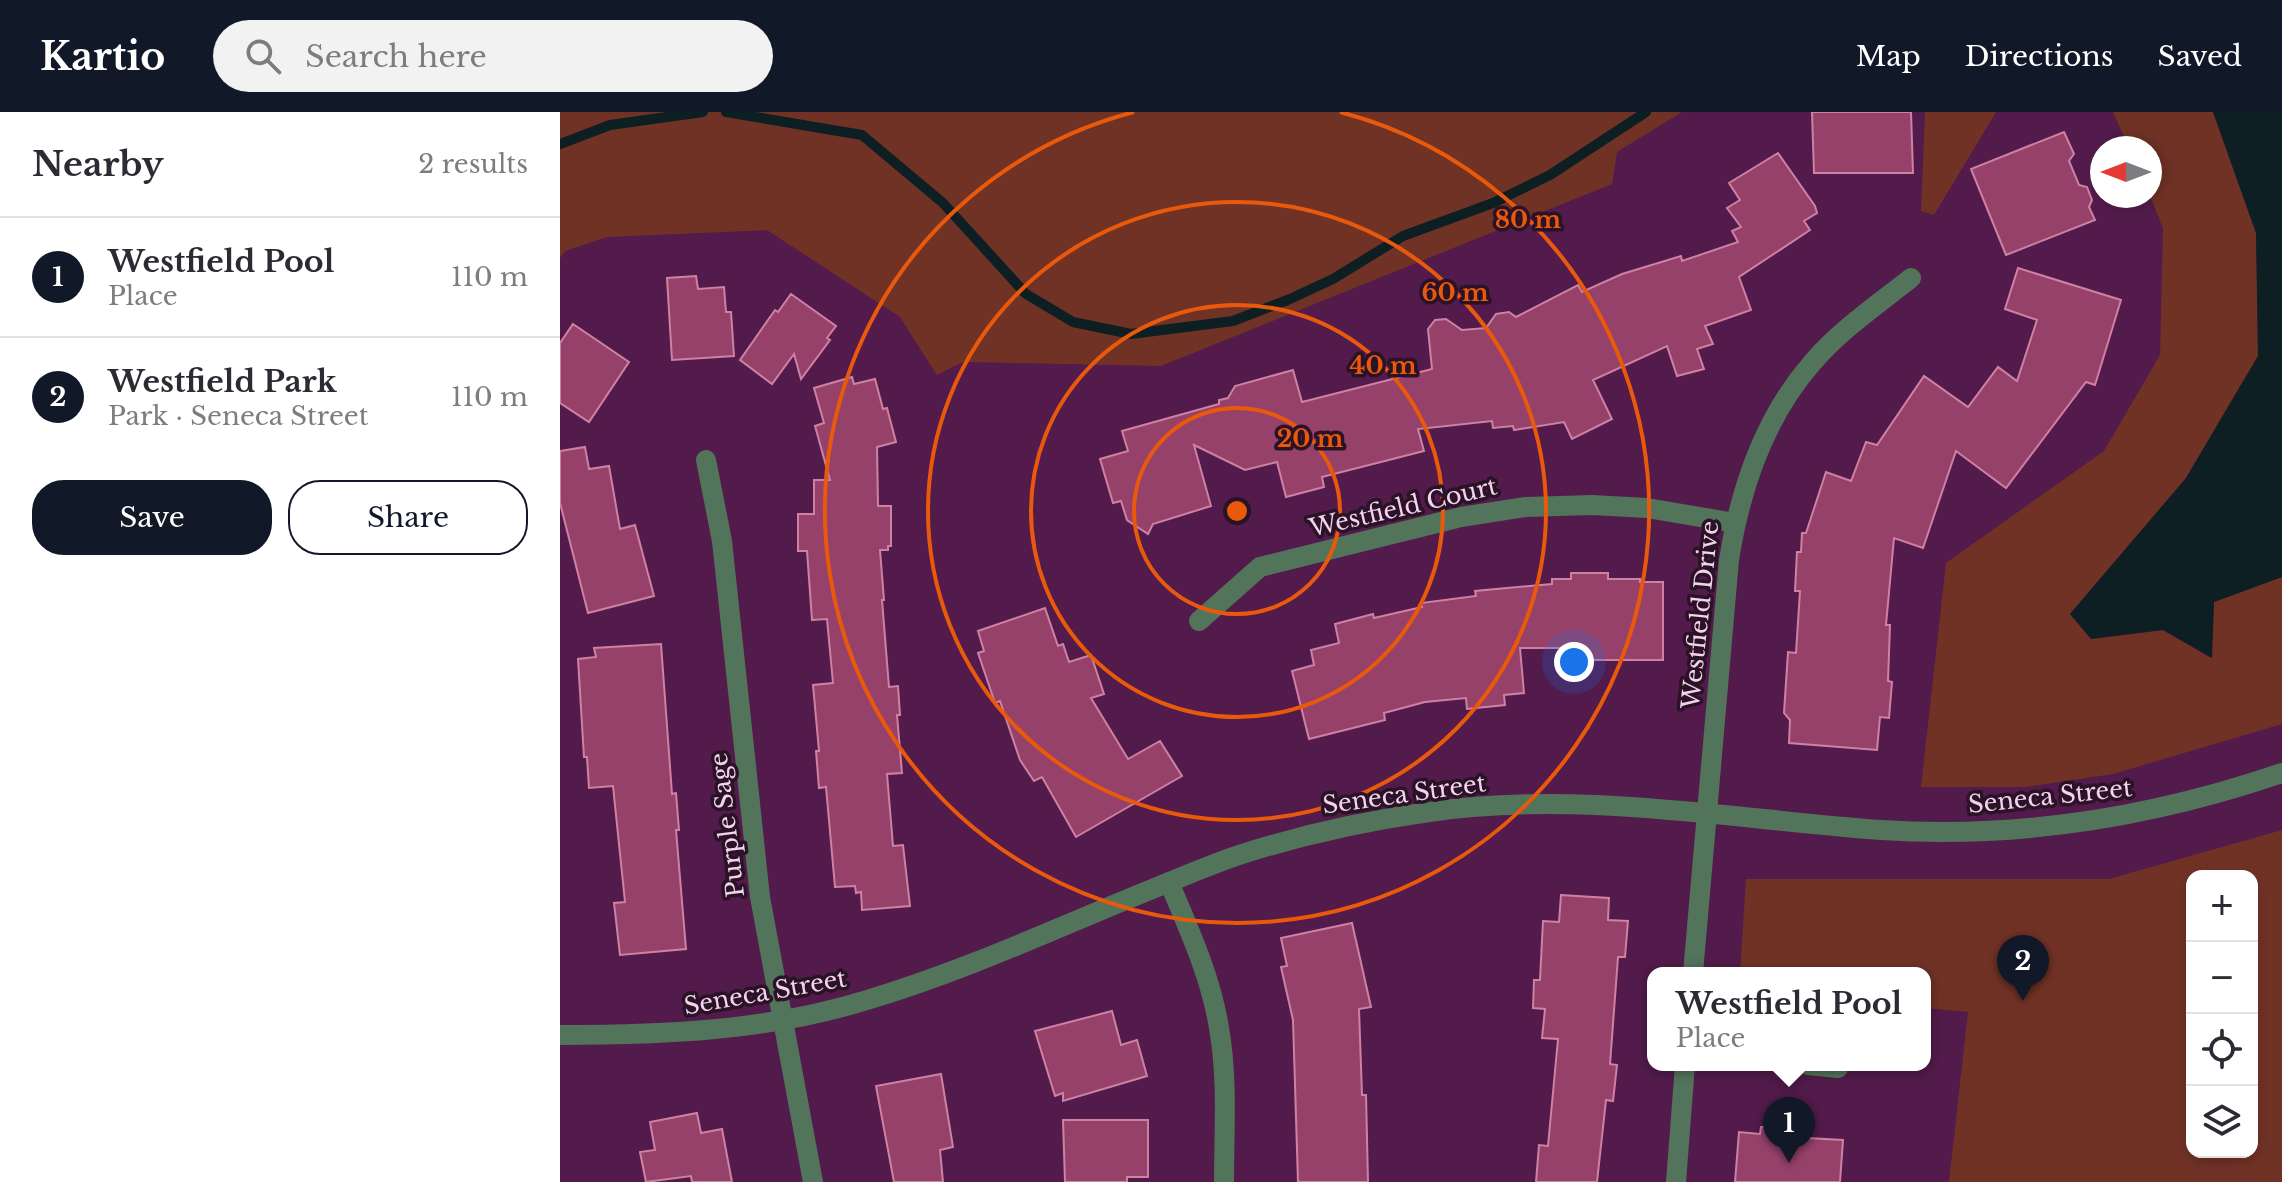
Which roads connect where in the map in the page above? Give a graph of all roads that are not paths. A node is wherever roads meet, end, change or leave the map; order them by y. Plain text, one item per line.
1 (1911, 278) dead end
2 (706, 460) dead end
3 (1735, 523) junction
4 (1199, 621) dead end
5 (2282, 773) edge
6 (1707, 814) junction
7 (1169, 882) junction
8 (1694, 967) edge
9 (784, 1020) junction
10 (560, 1035) edge
11 (1685, 1071) edge
12 (813, 1182) edge
13 (1224, 1182) edge
14 (1676, 1182) edge

1 - 3 street, Westfield Drive
2 - 9 street, Purple Sage
3 - 4 street, Westfield Court
3 - 6 street, Westfield Drive
5 - 6 street, Seneca Street
6 - 7 street, Seneca Street
6 - 8 street, Westfield Drive
7 - 9 street, Seneca Street
7 - 13 street
9 - 10 street, Seneca Street
9 - 12 street, Purple Sage
11 - 14 street

